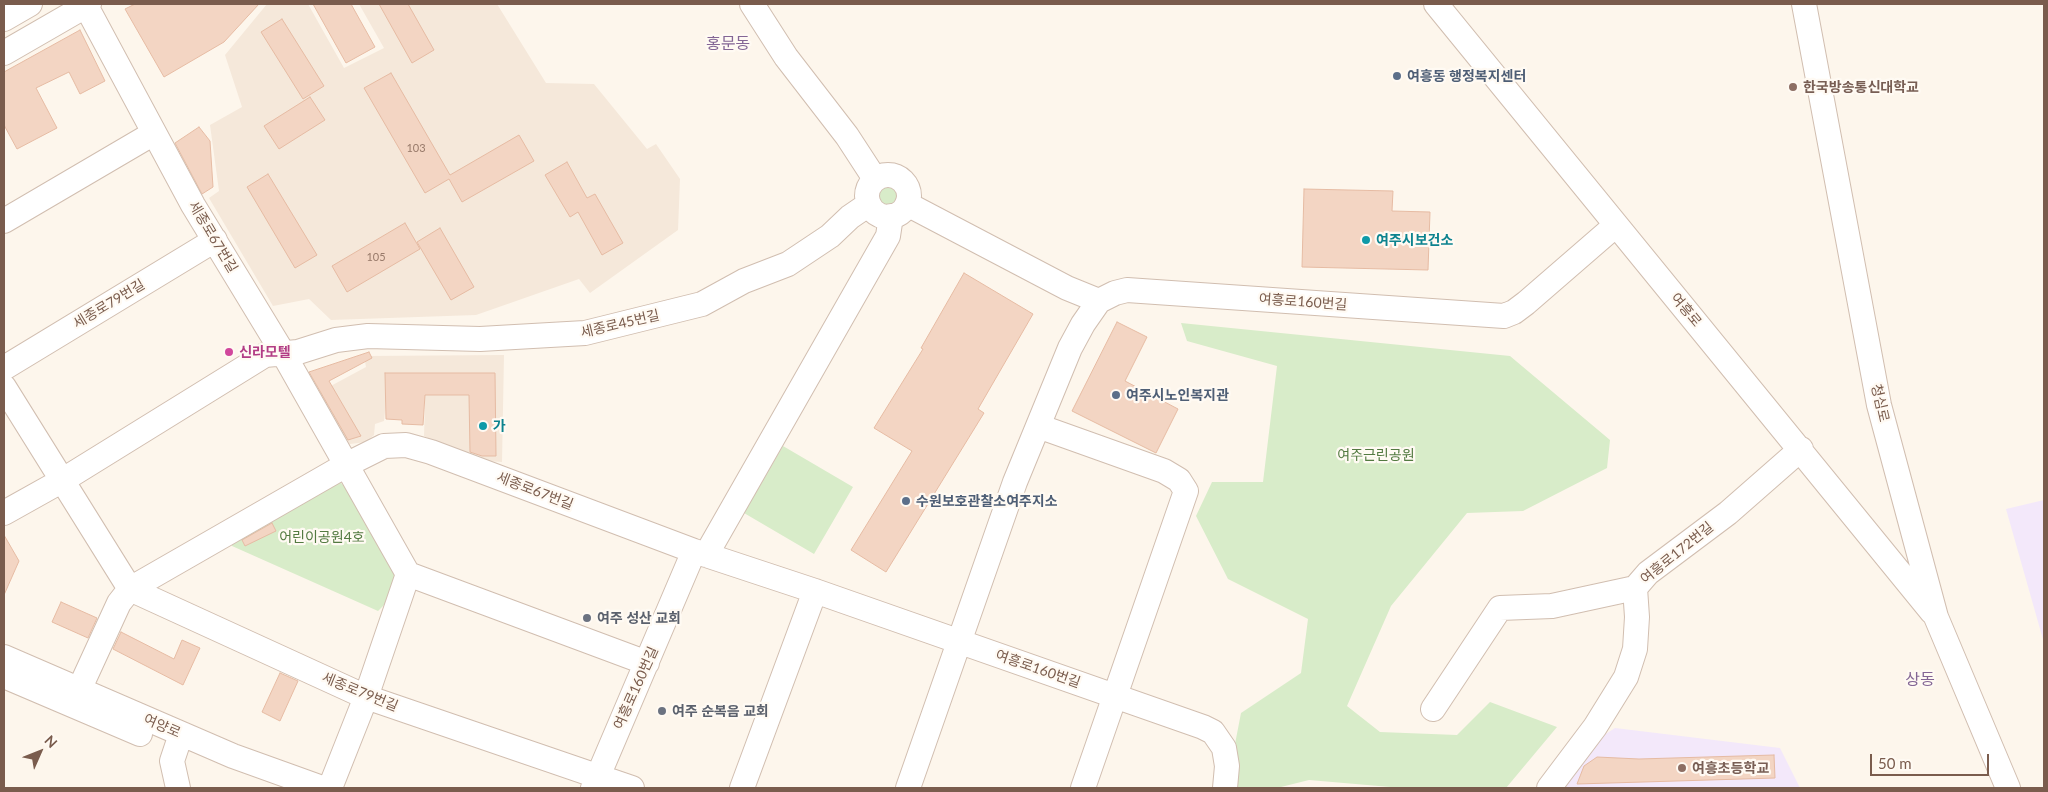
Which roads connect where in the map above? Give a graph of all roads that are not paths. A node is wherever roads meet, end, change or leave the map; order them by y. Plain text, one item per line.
1 (30, 4) edge
2 (87, 4) edge
3 (752, 4) edge
4 (1436, 4) edge
5 (1804, 4) edge
6 (4, 19) edge
7 (4, 53) edge
8 (154, 133) junction
9 (875, 179) junction
10 (869, 204) junction
11 (899, 210) junction
12 (4, 221) edge
13 (1616, 224) junction
14 (215, 240) junction
15 (1099, 301) junction
16 (283, 353) junction
17 (4, 368) edge
18 (4, 386) edge
19 (1038, 426) junction
20 (1801, 449) junction
21 (346, 465) junction
22 (63, 480) junction
23 (4, 513) edge
24 (700, 553) junction
25 (408, 574) junction
26 (1635, 588) junction
27 (130, 589) junction
28 (815, 591) junction
29 (1936, 617) junction
30 (960, 641) junction
31 (4, 658) edge
32 (647, 663) junction
33 (4, 676) edge
34 (79, 690) junction
35 (1116, 696) junction
36 (366, 697) junction
37 (1433, 708) dead end
38 (178, 742) junction
39 (595, 782) edge
40 (178, 788) edge
41 (274, 788) edge
42 (322, 788) edge
43 (330, 788) edge
44 (632, 788) edge
45 (742, 788) edge
46 (908, 788) edge
47 (1082, 788) edge
48 (1225, 788) edge
49 (1549, 788) edge
50 (2008, 788) edge

1 - 6 street
2 - 7 street
2 - 8 street, 세종로67번길
3 - 9 street
4 - 13 street, 여흥로
5 - 29 street, 청심로
8 - 12 street
8 - 14 street, 세종로67번길
9 - 10 street
9 - 11 street
10 - 11 street
10 - 16 street, 세종로45번길
11 - 15 street
11 - 24 street
13 - 15 street, 여흥로160번길
13 - 20 street, 여흥로
14 - 16 street, 세종로67번길
14 - 17 street, 세종로79번길
15 - 19 street
16 - 21 street, 세종로67번길
16 - 22 street
18 - 22 street
19 - 30 street
19 - 35 street
20 - 26 street, 여흥로172번길
20 - 29 street, 여흥로
21 - 24 street, 세종로67번길
21 - 25 street, 세종로67번길
21 - 27 street
22 - 23 street
22 - 27 street
24 - 28 street, 여흥로160번길
24 - 32 street, 여흥로160번길
25 - 32 street
25 - 36 street
26 - 37 street
26 - 49 street, 여흥로172번길
27 - 34 street
27 - 36 street, 세종로79번길
28 - 30 street, 여흥로160번길
28 - 45 street
29 - 50 street, 청심로
30 - 35 street, 여흥로160번길
30 - 46 street
31 - 34 street, 여양로
32 - 39 street, 여흥로160번길
33 - 38 street, 여양로
34 - 38 street, 여양로
35 - 47 street
35 - 48 street, 여흥로160번길
36 - 39 street, 세종로79번길
36 - 43 street
38 - 40 street
38 - 41 street, 여양로
38 - 42 street, 여양로
39 - 44 street

